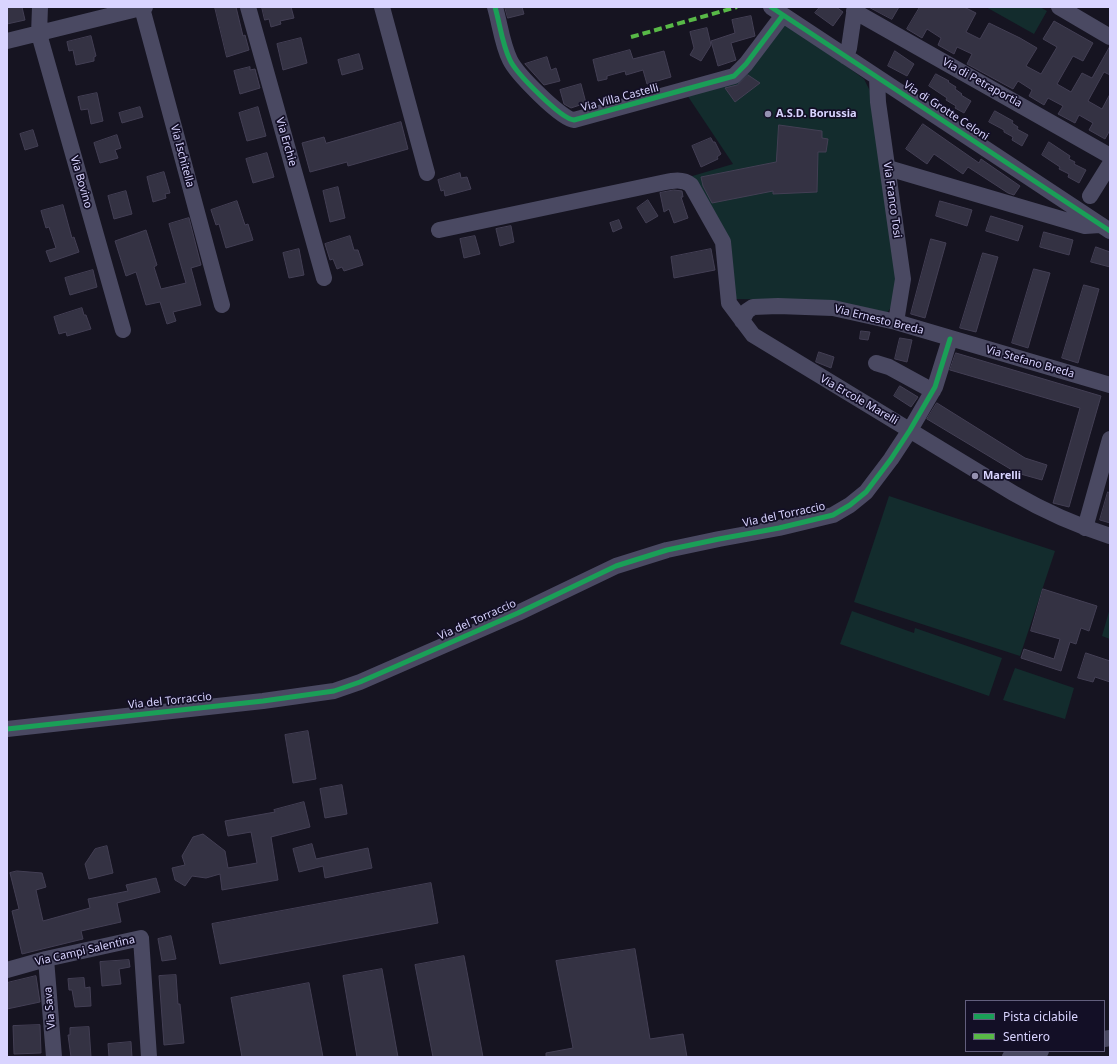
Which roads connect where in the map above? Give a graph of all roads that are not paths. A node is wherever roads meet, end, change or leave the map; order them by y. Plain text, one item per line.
1 (40, 7) edge
2 (143, 7) edge
3 (248, 7) edge
4 (382, 7) edge
5 (495, 7) edge
6 (1059, 7) edge
7 (854, 9) edge
8 (777, 11) edge
9 (38, 34) junction
10 (1110, 37) edge
11 (7, 41) edge
12 (846, 57) junction
13 (877, 78) junction
14 (1110, 156) edge
15 (1110, 164) edge
16 (888, 168) junction
17 (427, 172) dead end
18 (1090, 196) dead end
19 (1106, 228) edge
20 (439, 230) dead end
21 (324, 278) dead end
22 (222, 305) dead end
23 (742, 321) junction
24 (896, 322) junction
25 (123, 330) dead end
26 (950, 339) junction
27 (876, 363) dead end
28 (1110, 385) edge
29 (933, 391) junction
30 (910, 430) junction
31 (1110, 439) edge
32 (1085, 528) junction
33 (1110, 536) edge
34 (7, 729) edge
35 (46, 959) junction
36 (7, 970) edge
37 (1036, 1052) edge
38 (54, 1057) edge
39 (149, 1057) edge
40 (1010, 1057) edge

1 - 9 street
2 - 9 street
2 - 22 street, Via Ischitella
3 - 21 street, Via Erchie
4 - 17 street
5 - 8 street, Via Villa Castelli
6 - 10 street
7 - 12 street
7 - 14 street, Via di Petraportia
8 - 12 street, Via di Grotte Celoni
9 - 11 street
9 - 25 street, Via Bovino
12 - 13 street, Via di Grotte Celoni
13 - 16 street, Via Franco Tosi
13 - 19 street, Via di Grotte Celoni
15 - 18 street
16 - 19 street
16 - 24 street, Via Franco Tosi
20 - 23 street, Via Ercole Marelli
23 - 24 street, Via Ernesto Breda
23 - 30 street, Via Ercole Marelli
24 - 26 street, Via Ernesto Breda
26 - 28 street, Via Stefano Breda
26 - 29 street, Via del Torraccio
27 - 29 street
29 - 30 street, Via del Torraccio
30 - 32 street, Via Ercole Marelli
30 - 34 street, Via del Torraccio
31 - 32 street
32 - 33 street, Via Ercole Marelli
35 - 36 street, Via Campi Salentina
35 - 38 street, Via Sava
35 - 39 street, Via Campi Salentina
37 - 40 street

